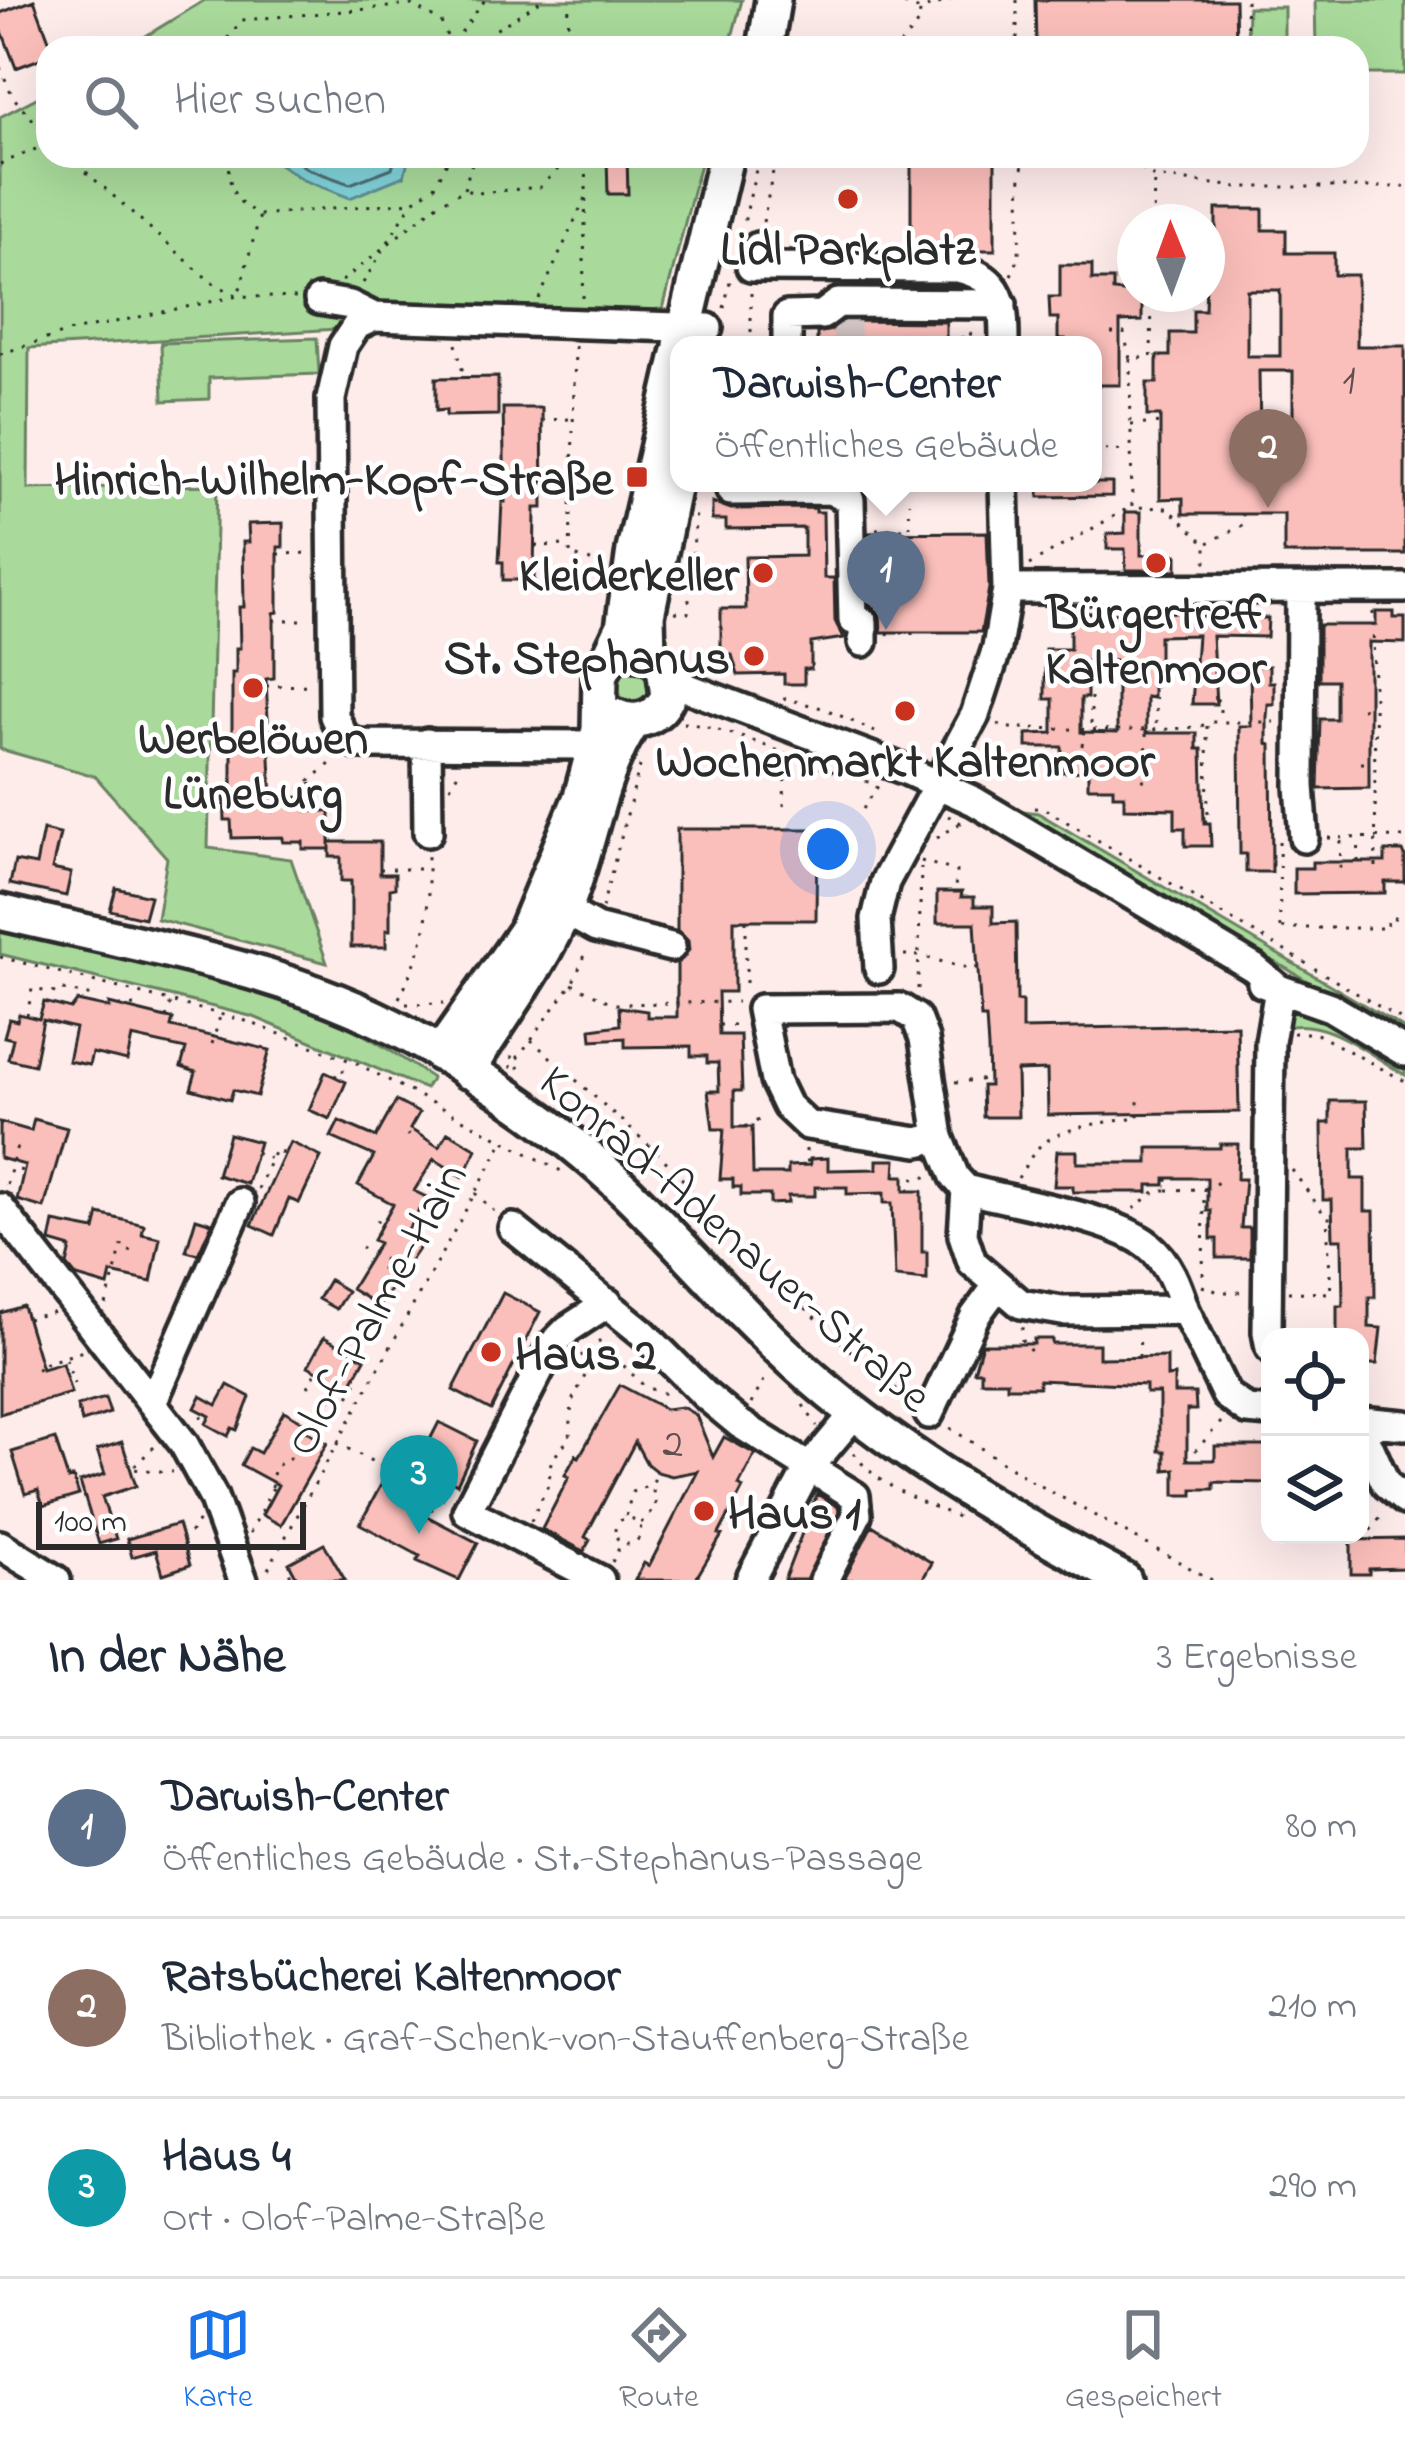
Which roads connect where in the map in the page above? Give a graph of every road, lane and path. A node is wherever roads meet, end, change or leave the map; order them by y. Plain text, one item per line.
1 (485, 0) edge
2 (542, 0) edge
3 (568, 0) edge
4 (893, 0) edge
5 (951, 0) edge
6 (1017, 0) edge
7 (1246, 0) edge
8 (772, 5) edge
9 (920, 10) junction
10 (229, 36) edge
11 (447, 36) edge
12 (459, 36) edge
13 (490, 36) edge
14 (568, 36) edge
15 (765, 36) edge
16 (907, 36) edge
17 (1017, 36) edge
18 (1246, 36) edge
19 (0, 67) edge
20 (36, 126) edge
21 (36, 147) edge
22 (0, 164) edge
23 (82, 168) edge
24 (228, 168) edge
25 (444, 168) edge
26 (470, 168) edge
27 (559, 168) edge
28 (587, 168) edge
29 (724, 168) edge
30 (742, 168) edge
31 (773, 168) edge
32 (1022, 168) edge
33 (1143, 168) edge
34 (1154, 176) junction
35 (1405, 187) edge
36 (464, 190) junction
37 (586, 197) junction
38 (412, 202) junction
39 (1153, 204) edge
40 (260, 215) junction
41 (385, 246) junction
42 (754, 257) junction
43 (847, 267) junction
44 (238, 296) junction
45 (319, 300) junction
46 (1002, 304) junction
47 (847, 310) junction
48 (362, 311) junction
49 (1152, 312) edge
50 (451, 320) junction
51 (528, 323) junction
52 (579, 324) junction
53 (1111, 333) dead end
54 (693, 336) edge
55 (693, 336) edge
56 (752, 336) edge
57 (787, 336) edge
58 (1004, 336) edge
59 (670, 337) edge
60 (0, 354) edge
61 (1130, 359) junction
62 (464, 377) dead end
63 (574, 419) junction
64 (542, 420) dead end
65 (670, 420) edge
66 (1164, 423) dead end
67 (1131, 425) junction
68 (1102, 449) edge
69 (1131, 451) junction
70 (573, 487) junction
71 (542, 488) dead end
72 (672, 492) edge
73 (838, 492) edge
74 (1004, 492) edge
75 (909, 502) dead end
76 (1132, 507) junction
77 (696, 510) dead end
78 (1244, 514) dead end
79 (850, 529) junction
80 (910, 529) junction
81 (1206, 544) junction
82 (570, 545) junction
83 (535, 546) dead end
84 (332, 552) junction
85 (278, 554) dead end
86 (909, 565) dead end
87 (622, 569) dead end
88 (1007, 581) junction
89 (1405, 588) edge
90 (1206, 589) junction
91 (1301, 589) junction
92 (1373, 589) junction
93 (672, 612) dead end
94 (688, 613) junction
95 (698, 613) dead end
96 (333, 619) junction
97 (274, 620) dead end
98 (880, 638) dead end
99 (1373, 654) junction
100 (1361, 655) dead end
101 (611, 660) junction
102 (1091, 661) dead end
103 (1156, 661) dead end
104 (658, 665) junction
105 (333, 685) junction
106 (266, 686) dead end
107 (600, 695) junction
108 (1216, 699) dead end
109 (1081, 700) dead end
110 (1091, 700) junction
111 (1146, 701) dead end
112 (1156, 701) junction
113 (1374, 708) junction
114 (1361, 709) dead end
115 (975, 716) junction
116 (762, 718) junction
117 (657, 719) junction
118 (1220, 722) junction
119 (1300, 722) junction
120 (1207, 724) junction
121 (1088, 727) junction
122 (1146, 727) junction
123 (1156, 728) junction
124 (427, 743) junction
125 (356, 744) junction
126 (596, 745) junction
127 (1136, 745) dead end
128 (1146, 745) junction
129 (1082, 746) dead end
130 (1197, 747) dead end
131 (1208, 747) junction
132 (786, 756) junction
133 (1361, 763) dead end
134 (1374, 763) junction
135 (310, 779) junction
136 (1142, 780) dead end
137 (1197, 784) dead end
138 (1208, 784) junction
139 (936, 789) junction
140 (784, 806) dead end
141 (1028, 807) dead end
142 (863, 809) dead end
143 (312, 811) dead end
144 (272, 812) dead end
145 (1204, 821) dead end
146 (961, 823) dead end
147 (428, 832) joint
148 (1394, 837) junction
149 (1405, 837) edge
150 (1267, 838) dead end
151 (1292, 838) junction
152 (1341, 838) junction
153 (1358, 838) junction
154 (1375, 838) junction
155 (933, 840) dead end
156 (873, 850) dead end
157 (1394, 851) dead end
158 (917, 854) junction
159 (1272, 861) dead end
160 (1279, 861) junction
161 (1358, 862) dead end
162 (1340, 868) dead end
163 (1376, 868) dead end
164 (380, 869) dead end
165 (428, 869) junction
166 (955, 892) dead end
167 (564, 910) junction
168 (0, 912) edge
169 (1405, 918) edge
170 (746, 920) dead end
171 (746, 941) junction
172 (734, 942) dead end
173 (670, 947) dead end
174 (919, 955) junction
175 (0, 957) edge
176 (880, 962) joint
177 (984, 968) dead end
178 (572, 984) dead end
179 (1280, 989) junction
180 (63, 990) dead end
181 (56, 994) dead end
182 (172, 1000) junction
183 (397, 1002) dead end
184 (86, 1003) dead end
185 (754, 1005) junction
186 (119, 1006) dead end
187 (137, 1006) dead end
188 (220, 1013) junction
189 (27, 1016) dead end
190 (166, 1018) dead end
191 (916, 1018) junction
192 (1405, 1022) edge
193 (531, 1040) dead end
194 (1270, 1042) junction
195 (212, 1044) dead end
196 (1405, 1052) edge
197 (513, 1059) dead end
198 (453, 1063) junction
199 (352, 1074) dead end
200 (523, 1074) dead end
201 (335, 1077) dead end
202 (989, 1079) dead end
203 (1405, 1081) edge
204 (932, 1084) junction
205 (1138, 1093) dead end
206 (939, 1137) junction
207 (11, 1145) dead end
208 (1269, 1151) junction
209 (256, 1152) dead end
210 (284, 1154) dead end
211 (271, 1160) junction
212 (268, 1166) junction
213 (19, 1170) dead end
214 (276, 1171) dead end
215 (27, 1172) dead end
216 (250, 1174) dead end
217 (1167, 1178) dead end
218 (262, 1180) junction
219 (1219, 1182) dead end
220 (960, 1183) junction
221 (1204, 1189) junction
222 (1167, 1190) junction
223 (908, 1191) dead end
224 (474, 1192) junction
225 (1004, 1200) junction
226 (240, 1203) joint
227 (0, 1208) edge
228 (513, 1228) joint
229 (1112, 1228) junction
230 (119, 1240) dead end
231 (361, 1247) dead end
232 (379, 1272) dead end
233 (1190, 1283) junction
234 (998, 1286) junction
235 (1267, 1292) junction
236 (1331, 1293) junction
237 (1343, 1293) dead end
238 (47, 1302) dead end
239 (608, 1303) junction
240 (98, 1304) dead end
241 (1021, 1304) junction
242 (1185, 1310) junction
243 (583, 1324) junction
244 (64, 1325) dead end
245 (1268, 1328) edge
246 (74, 1338) dead end
247 (95, 1346) junction
248 (65, 1357) junction
249 (1035, 1357) dead end
250 (771, 1368) dead end
251 (39, 1370) dead end
252 (317, 1370) dead end
253 (356, 1376) dead end
254 (74, 1384) dead end
255 (308, 1387) dead end
256 (705, 1395) junction
257 (329, 1399) dead end
258 (152, 1403) junction
259 (1236, 1405) junction
260 (1261, 1410) edge
261 (855, 1413) junction
262 (929, 1414) junction
263 (200, 1415) dead end
264 (208, 1420) dead end
265 (1369, 1423) edge
266 (740, 1424) junction
267 (1405, 1425) edge
268 (1366, 1436) edge
269 (337, 1443) junction
270 (159, 1449) dead end
271 (292, 1456) dead end
272 (1187, 1460) dead end
273 (167, 1461) dead end
274 (808, 1469) junction
275 (174, 1472) junction
276 (658, 1472) dead end
277 (182, 1484) dead end
278 (652, 1485) junction
279 (438, 1496) junction
280 (1401, 1498) edge
281 (467, 1511) junction
282 (626, 1517) junction
283 (198, 1520) dead end
284 (425, 1521) dead end
285 (640, 1525) junction
286 (1369, 1533) edge
287 (206, 1540) dead end
288 (528, 1543) junction
289 (0, 1545) edge
290 (263, 1574) edge
291 (56, 1580) edge
292 (600, 1580) edge
293 (750, 1580) edge
294 (824, 1580) edge
295 (1124, 1580) edge
296 (1212, 1580) edge

1 - 12 path
2 - 13 path
3 - 14 path
4 - 9 path
5 - 9 path
6 - 17 path
7 - 18 path
8 - 15 main road
9 - 16 path
10 - 11 path
19 - 20 path
21 - 22 path
23 - 44 path
24 - 40 path
25 - 38 path
26 - 36 path
27 - 36 path
28 - 37 path
29 - 54 main road
30 - 55 main road
31 - 42 path
32 - 46 path
33 - 34 path
34 - 35 path
34 - 39 path
36 - 41 path
37 - 51 path
37 - 52 path
38 - 40 path
38 - 41 path
40 - 44 path
41 - 45 path
41 - 48 path
42 - 43 street
42 - 56 path
43 - 46 street
43 - 47 street
44 - 45 path
44 - 60 path
45 - 48 street
46 - 47 street
46 - 58 street
47 - 57 street
48 - 50 street
48 - 84 street
49 - 61 path
50 - 51 street
50 - 62 path
51 - 52 street
52 - 59 street
52 - 63 path
53 - 61 path
61 - 67 path
63 - 64 path
63 - 70 path
65 - 101 main road
66 - 67 path
67 - 69 path
68 - 69 path
69 - 76 path
70 - 71 path
70 - 82 path
72 - 104 main road
73 - 79 street
74 - 88 street
75 - 80 path
76 - 81 path
76 - 88 path
77 - 94 path
78 - 81 path
79 - 80 path
79 - 98 street
80 - 86 path
81 - 90 path
82 - 83 path
82 - 87 path
84 - 85 path
84 - 96 street
88 - 90 street
88 - 115 street
89 - 92 street
90 - 91 street
91 - 92 street
91 - 119 street
92 - 99 path
93 - 94 path
94 - 95 path
96 - 97 path
96 - 105 street
99 - 100 path
99 - 113 path
101 - 104 main road
101 - 107 main road
102 - 110 path
103 - 112 path
104 - 116 street
104 - 117 main road
105 - 106 path
105 - 125 street
107 - 117 main road
107 - 126 main road
108 - 118 path
109 - 110 path
110 - 121 path
111 - 112 path
112 - 123 path
113 - 114 path
113 - 134 path
115 - 121 path
115 - 139 street
116 - 117 street
116 - 139 street
117 - 132 path
117 - 167 main road
118 - 119 path
118 - 120 path
119 - 151 street
120 - 123 path
120 - 131 path
121 - 122 path
121 - 129 path
122 - 123 path
122 - 128 path
124 - 125 street
124 - 126 street
124 - 147 street
125 - 135 path
126 - 198 main road
127 - 128 path
128 - 136 path
130 - 131 path
131 - 138 path
132 - 140 path
132 - 142 path
133 - 134 path
134 - 154 path
135 - 143 path
135 - 144 path
137 - 138 path
138 - 145 path
139 - 158 street
139 - 179 street
141 - 192 path
146 - 155 path
147 - 165 path
148 - 149 path
148 - 154 path
148 - 157 path
150 - 151 path
151 - 152 path
151 - 160 path
152 - 153 path
152 - 162 path
153 - 154 path
153 - 161 path
154 - 163 path
156 - 158 street
158 - 166 path
158 - 174 path
158 - 176 street
159 - 160 path
160 - 169 path
164 - 165 path
165 - 183 path
167 - 173 street
167 - 198 main road
168 - 198 main road, Konrad-Adenauer-Straße
170 - 171 path
171 - 172 path
171 - 185 path
174 - 176 path
174 - 177 path
174 - 191 path
175 - 182 path
178 - 185 path
179 - 194 street
179 - 196 street
180 - 184 path
181 - 189 path
182 - 188 path
182 - 190 path
185 - 191 street
185 - 206 street
186 - 187 path
188 - 195 path
188 - 224 path, Olof-Palme-Hain
191 - 204 street
193 - 262 path
194 - 203 path
194 - 208 street
197 - 200 path
198 - 261 main road, Konrad-Adenauer-Straße
199 - 201 path
202 - 204 path
204 - 206 street
205 - 225 path
206 - 220 street
207 - 227 path
208 - 235 street
208 - 236 path
209 - 211 path
210 - 211 path
211 - 212 path
212 - 214 path
212 - 218 path
213 - 215 path
216 - 218 path
217 - 222 path
218 - 226 path
219 - 221 path
220 - 223 path
220 - 225 street
220 - 234 street
221 - 222 path
221 - 233 path
222 - 229 path
224 - 228 path
224 - 269 path, Olof-Palme-Hain
225 - 229 street
226 - 258 street
227 - 247 street
228 - 239 street
229 - 233 street
230 - 240 path
231 - 232 path
233 - 235 path
233 - 242 street
233 - 242 path
234 - 241 street
234 - 262 street
235 - 236 path
235 - 245 street
236 - 237 path
238 - 244 path
239 - 243 street
239 - 256 street
241 - 242 street
241 - 249 path
242 - 259 street
243 - 256 path
243 - 281 street
243 - 288 path
246 - 247 path
247 - 248 path
247 - 258 street
248 - 251 path
248 - 254 path
250 - 266 path
252 - 255 path
253 - 257 path
256 - 266 street
258 - 290 street
259 - 260 street
259 - 272 path
261 - 274 street
261 - 295 main road, Konrad-Adenauer-Straße
262 - 296 path
263 - 264 path
265 - 267 street
266 - 274 street
268 - 280 street
269 - 279 path
269 - 290 path, Olof-Palme-Hain
270 - 275 path
271 - 290 path
273 - 275 path
274 - 293 street
274 - 294 street
275 - 277 path
276 - 278 path
278 - 282 path
278 - 285 path
279 - 281 path
279 - 284 path
280 - 286 path
281 - 288 street
282 - 285 path
282 - 285 path
283 - 287 path
288 - 292 street
289 - 291 street

